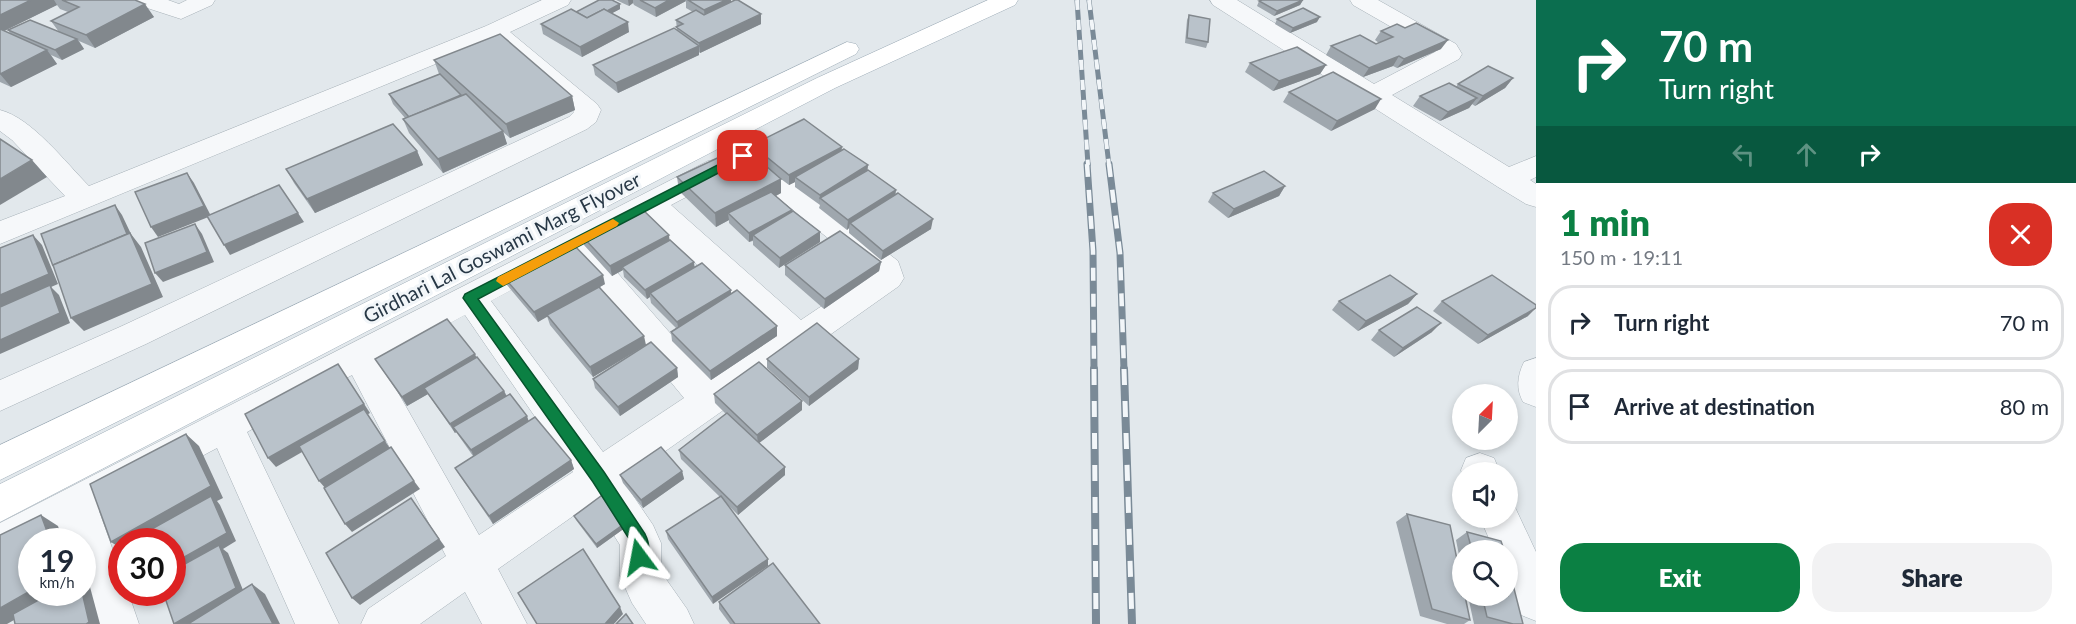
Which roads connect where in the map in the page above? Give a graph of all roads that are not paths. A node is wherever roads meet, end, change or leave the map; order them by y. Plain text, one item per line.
1 (146, 0) edge
2 (204, 0) edge
3 (560, 0) edge
4 (959, 0) edge
5 (1007, 0) edge
6 (1221, 0) edge
7 (1361, 0) edge
8 (494, 31) junction
9 (812, 77) junction
10 (1373, 95) junction
11 (0, 118) edge
12 (805, 124) edge
13 (743, 156) junction
14 (1536, 165) edge
15 (1508, 180) junction
16 (1536, 197) edge
17 (85, 199) junction
18 (651, 204) junction
19 (0, 233) edge
20 (573, 244) junction
21 (470, 298) junction
22 (799, 339) junction
23 (359, 355) junction
24 (1536, 372) edge
25 (1536, 392) edge
26 (0, 396) edge
27 (708, 402) junction
28 (225, 425) junction
29 (0, 463) edge
30 (599, 477) junction
31 (76, 503) junction
32 (0, 504) edge
33 (1504, 528) edge
34 (0, 544) edge
35 (473, 562) junction
36 (1536, 600) edge
37 (117, 624) edge
38 (317, 624) edge
39 (383, 624) edge
40 (505, 624) edge
41 (672, 624) edge

1 - 2 street
3 - 8 street
4 - 9 main road, Girdhari Lal Goswami Marg Flyover
5 - 9 main road, Girdhari Lal Goswami Marg Flyover
6 - 10 street
7 - 10 street
8 - 17 street
8 - 26 street
9 - 29 main road, Girdhari Lal Goswami Marg Flyover
9 - 32 main road, Girdhari Lal Goswami Marg Flyover
10 - 15 street
11 - 17 street
12 - 13 street
13 - 18 street
13 - 22 street
14 - 15 street
15 - 16 street
17 - 19 street
18 - 20 street
18 - 22 street
20 - 21 street
20 - 27 street
21 - 23 street
21 - 30 street
22 - 27 street
23 - 28 street
23 - 35 street
24 - 25 street
27 - 30 street
28 - 31 street
28 - 38 street
30 - 35 street
30 - 41 street
31 - 34 street
31 - 37 street
33 - 36 street
35 - 39 street
35 - 40 street

